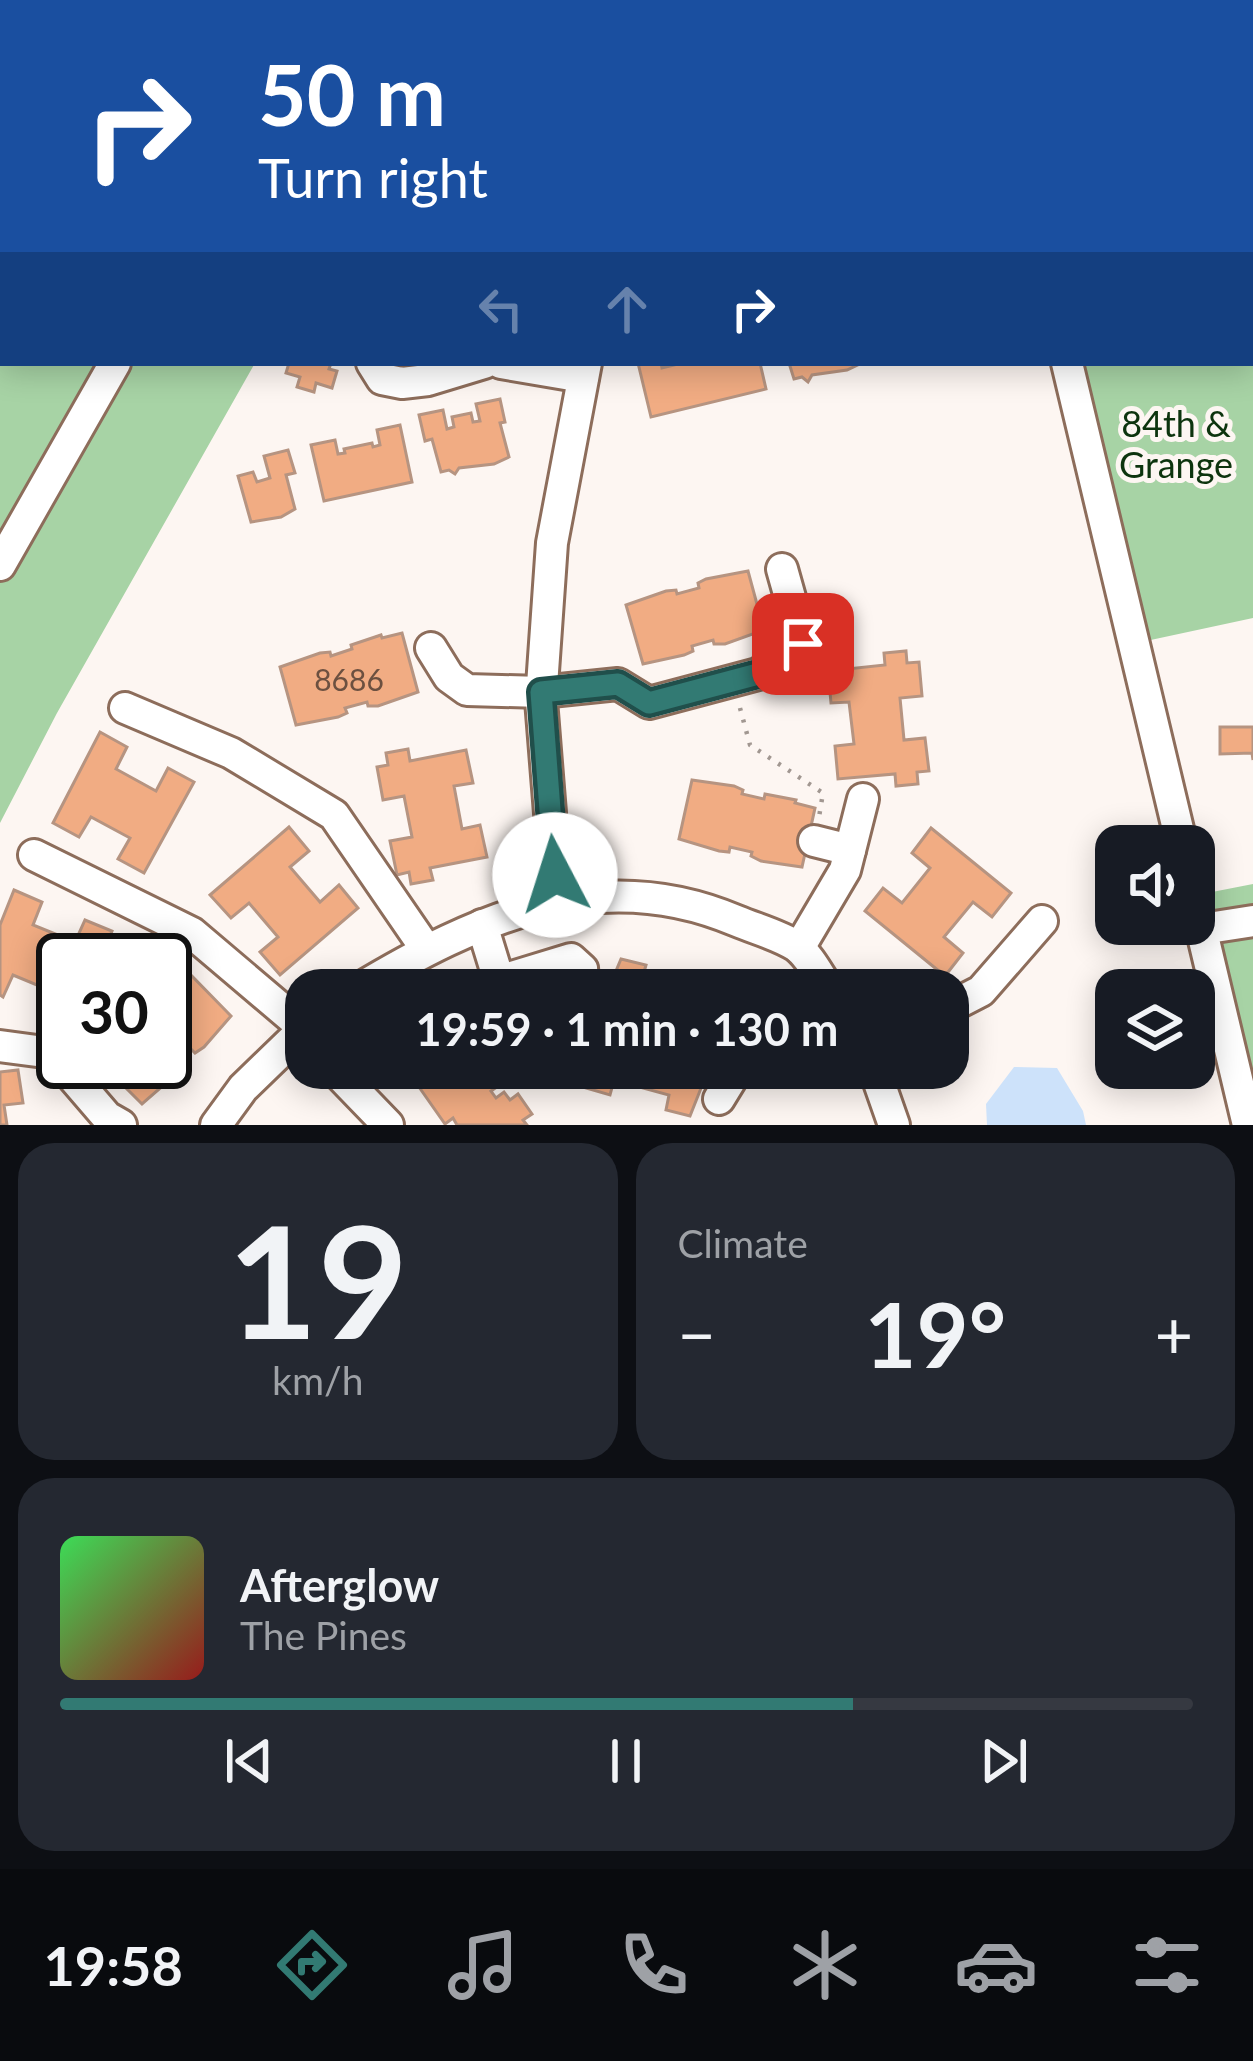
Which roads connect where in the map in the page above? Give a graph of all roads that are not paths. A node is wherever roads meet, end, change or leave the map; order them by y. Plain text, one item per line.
1 (113, 366) edge
2 (374, 366) edge
3 (472, 366) edge
4 (538, 366) edge
5 (1068, 366) edge
6 (585, 370) edge
7 (0, 565) edge
8 (782, 569) dead end
9 (431, 648) dead end
10 (541, 692) junction
11 (125, 708) dead end
12 (863, 799) dead end
13 (1177, 825) edge
14 (814, 841) road end
15 (850, 850) junction
16 (34, 855) dead end
17 (557, 901) junction
18 (1042, 921) dead end
19 (1253, 921) edge
20 (482, 926) junction
21 (1215, 927) edge
22 (1206, 945) edge
23 (799, 948) junction
24 (426, 949) junction
25 (392, 969) edge
26 (496, 969) edge
27 (544, 969) edge
28 (582, 969) edge
29 (814, 969) edge
30 (969, 997) edge
31 (285, 1015) edge
32 (0, 1046) edge
33 (285, 1049) edge
34 (353, 1089) edge
35 (725, 1089) edge
36 (881, 1089) edge
37 (719, 1099) dead end
38 (121, 1125) edge
39 (216, 1125) edge
40 (388, 1125) edge
41 (894, 1125) edge
42 (1248, 1125) edge

1 - 7 street
2 - 3 street
4 - 6 street
5 - 13 street
6 - 10 street
8 - 10 street
9 - 10 street
10 - 17 street
11 - 24 street
12 - 15 street
14 - 15 street
15 - 23 street
16 - 31 street
17 - 20 street
17 - 23 street
18 - 30 street
19 - 21 street
20 - 24 street
20 - 26 street
22 - 42 street
23 - 29 street
24 - 25 street
27 - 28 street
32 - 38 street
33 - 39 street
34 - 40 street
35 - 37 street
36 - 41 street

